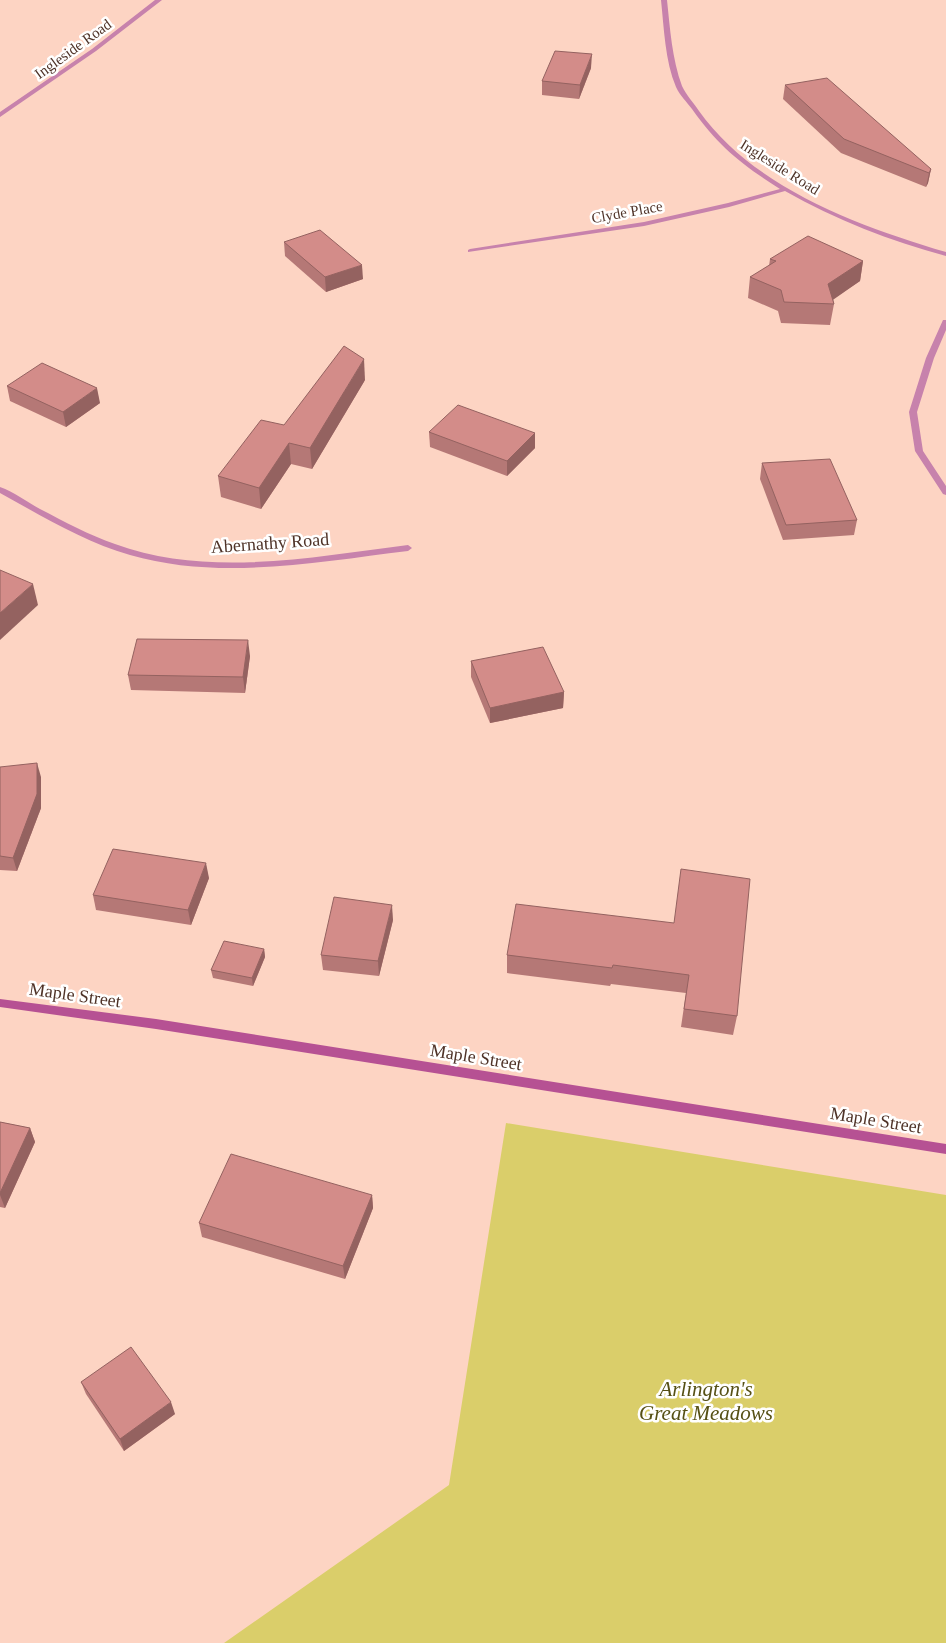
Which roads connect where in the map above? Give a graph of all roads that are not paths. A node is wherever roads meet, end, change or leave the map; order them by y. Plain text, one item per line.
1 (159, 0) edge
2 (664, 0) edge
3 (0, 116) edge
4 (786, 189) junction
5 (470, 251) dead end
6 (946, 254) edge
7 (946, 322) edge
8 (0, 490) edge
9 (946, 492) edge
10 (408, 548) dead end
11 (0, 1003) edge
12 (946, 1149) edge

1 - 3 street, Ingleside Road
2 - 4 street, Ingleside Road
4 - 5 street, Clyde Place
4 - 6 street, Ingleside Road
7 - 9 street
8 - 10 street, Abernathy Road
11 - 12 main road, Maple Street

